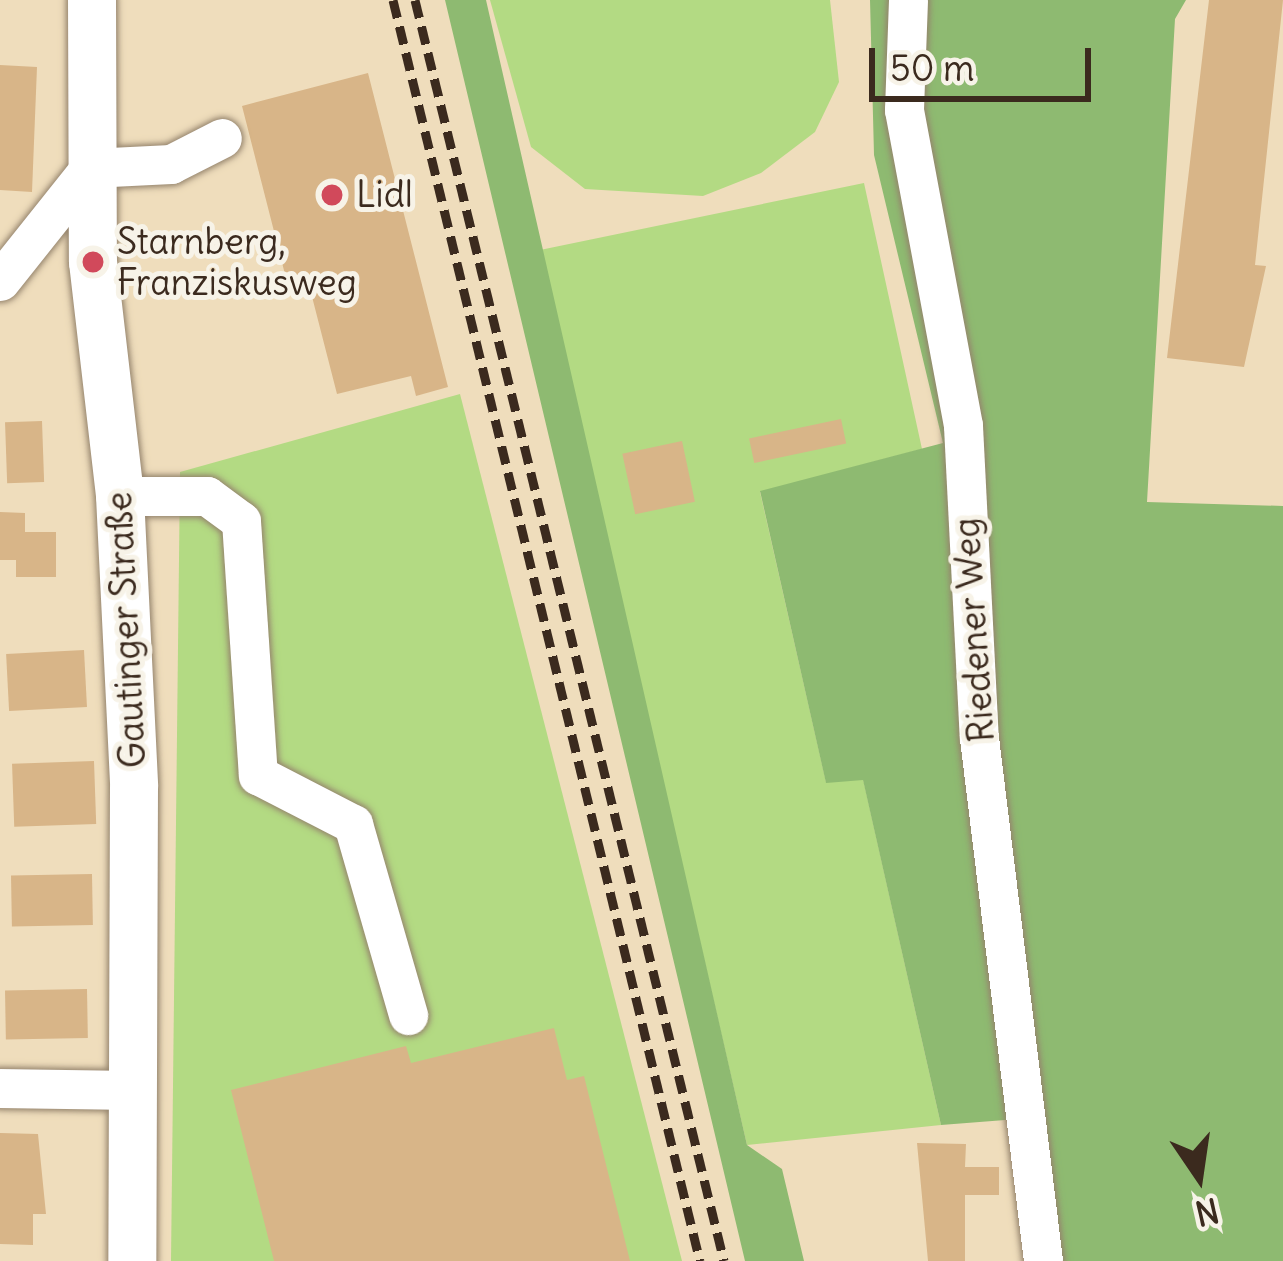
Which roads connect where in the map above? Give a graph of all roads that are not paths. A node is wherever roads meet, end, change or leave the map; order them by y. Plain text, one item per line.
1 (92, 0) edge
2 (908, 0) edge
3 (222, 138) dead end
4 (90, 168) junction
5 (0, 281) edge
6 (120, 496) junction
7 (408, 1016) dead end
8 (0, 1088) edge
9 (130, 1090) junction
10 (132, 1261) edge
11 (1043, 1261) edge

1 - 4 main road, Gautinger Straße
2 - 11 street, Riedener Weg
3 - 4 street
4 - 5 street
4 - 6 main road, Gautinger Straße
6 - 7 street
6 - 9 main road, Gautinger Straße
8 - 9 street
9 - 10 main road, Gautinger Straße

